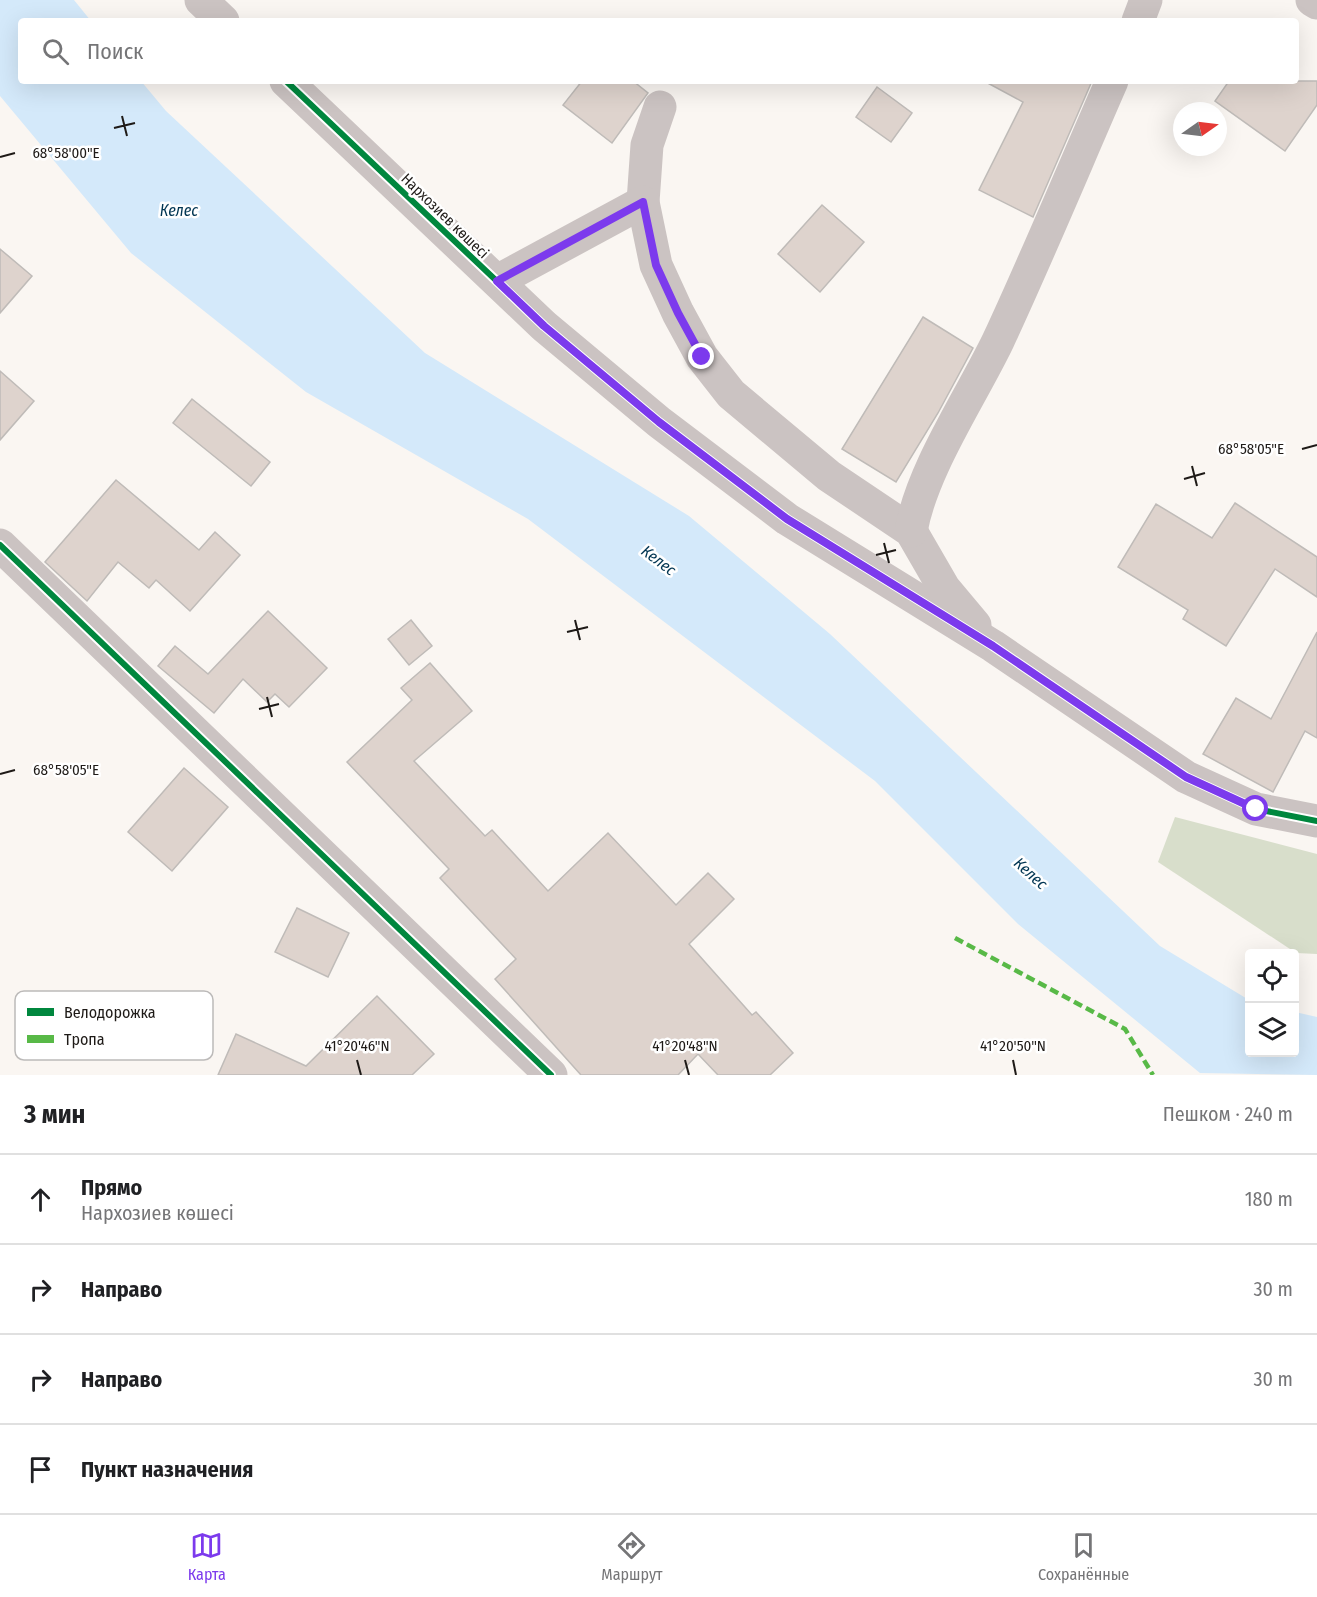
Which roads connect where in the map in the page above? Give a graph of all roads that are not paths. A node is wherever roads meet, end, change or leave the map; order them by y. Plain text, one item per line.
1 (201, 0) edge
2 (1146, 0) edge
3 (1312, 0) edge
4 (1317, 3) edge
5 (220, 18) edge
6 (1139, 18) edge
7 (289, 84) edge
8 (1111, 84) edge
9 (660, 107) dead end
10 (643, 202) junction
11 (497, 281) junction
12 (911, 531) junction
13 (0, 545) edge
14 (993, 646) junction
15 (1317, 821) edge
16 (551, 1075) edge

1 - 5 street
2 - 6 street
3 - 4 street
7 - 11 street, Нархозиев көшесі
8 - 12 street
9 - 10 street
10 - 11 street
10 - 12 street
11 - 14 street, Нархозиев көшесі
12 - 14 street
13 - 16 street
14 - 15 street, Нархозиев көшесі

